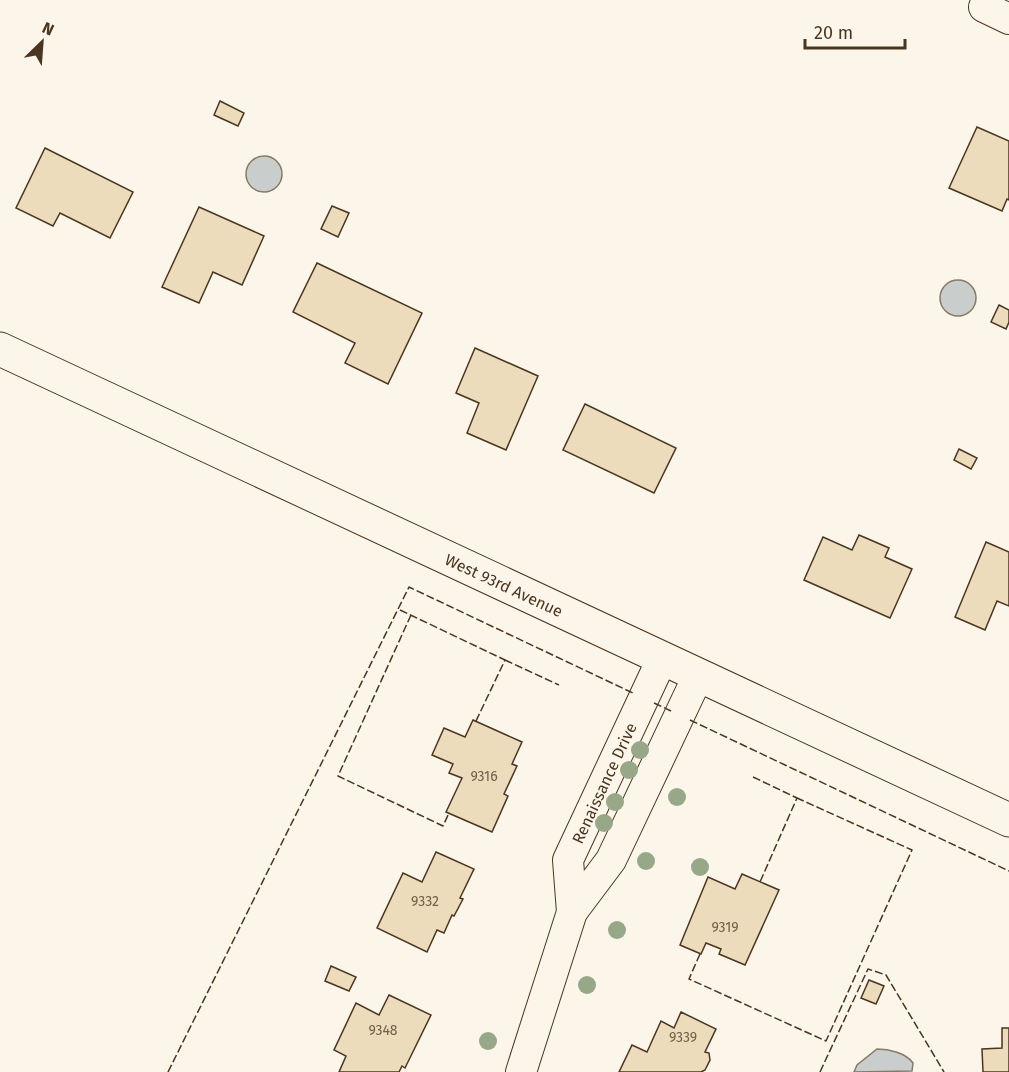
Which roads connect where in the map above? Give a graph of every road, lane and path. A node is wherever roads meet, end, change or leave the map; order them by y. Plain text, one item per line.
1 (0, 349) edge
2 (662, 659) junction
3 (698, 676) junction
4 (1009, 820) edge
5 (572, 912) junction
6 (521, 1072) edge

1 - 2 street, West 93rd Avenue
2 - 3 street, West 93rd Avenue
2 - 5 street, Renaissance Drive
3 - 4 street, West 93rd Avenue
3 - 5 street, Renaissance Drive
5 - 6 street, Renaissance Drive

